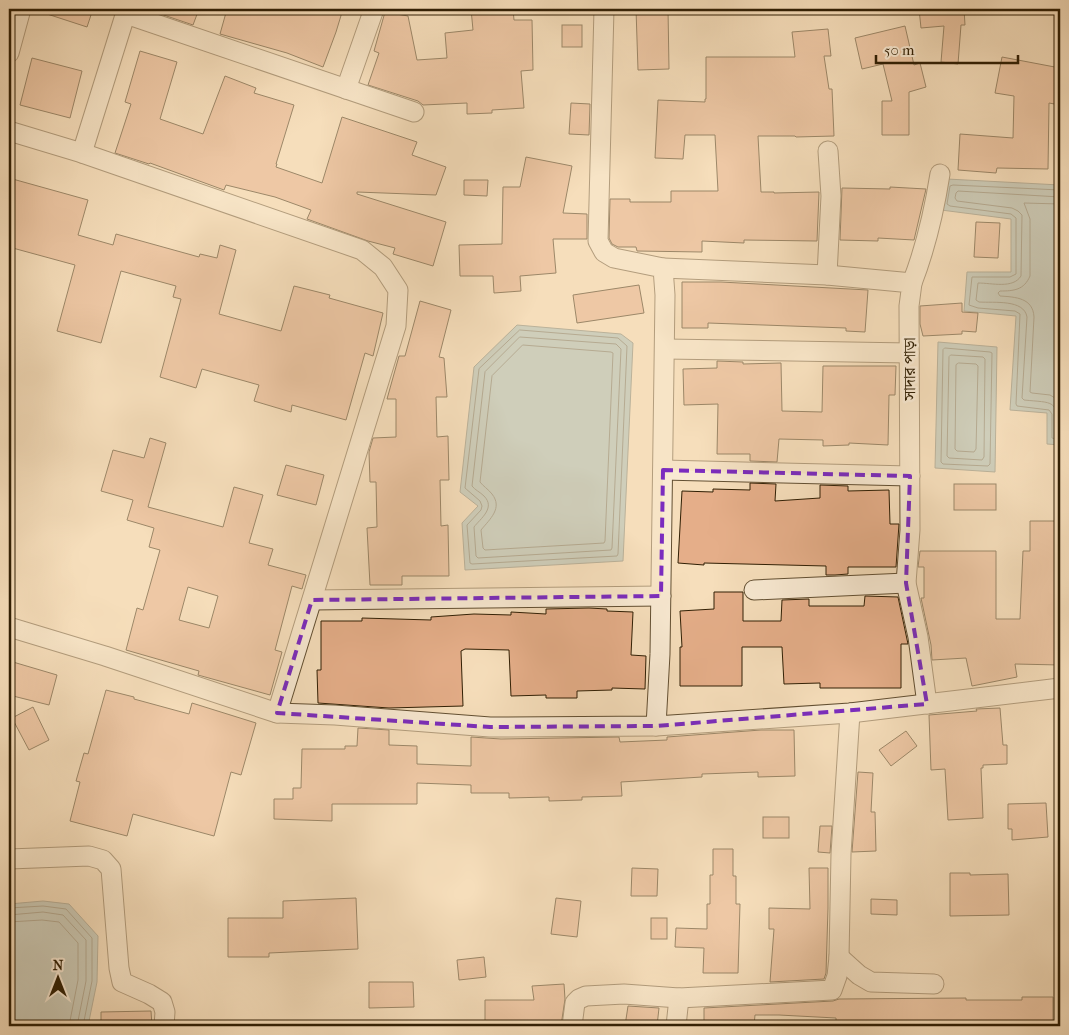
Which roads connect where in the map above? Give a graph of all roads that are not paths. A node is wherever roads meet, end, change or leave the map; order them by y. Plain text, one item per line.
1 (21, 9) edge
2 (374, 9) edge
3 (604, 9) edge
4 (126, 12) edge
5 (9, 53) edge
6 (346, 89) junction
7 (414, 112) dead end
8 (9, 131) edge
9 (828, 151) dead end
10 (82, 153) junction
11 (940, 174) dead end
12 (663, 268) junction
13 (828, 275) junction
14 (912, 283) junction
15 (664, 349) junction
16 (909, 353) junction
17 (663, 470) junction
18 (910, 476) junction
19 (906, 583) junction
20 (754, 590) dead end
21 (661, 596) junction
22 (312, 600) junction
23 (9, 627) edge
24 (1060, 688) edge
25 (927, 704) junction
26 (277, 713) junction
27 (850, 713) junction
28 (656, 726) junction
29 (9, 859) edge
30 (839, 957) junction
31 (934, 984) dead end
32 (679, 998) junction
33 (164, 1026) edge
34 (572, 1026) edge
35 (676, 1026) edge

1 - 5 street
2 - 6 street
3 - 12 street
4 - 6 street
4 - 10 street
6 - 7 street
8 - 10 street
9 - 13 street
10 - 22 street
11 - 14 street, সাদার পাড়া
12 - 13 street
12 - 15 street
13 - 14 street
14 - 16 street, সাদার পাড়া
15 - 16 street
15 - 17 street
16 - 18 street, সাদার পাড়া
17 - 18 street
17 - 21 street
18 - 19 street, সাদার পাড়া
19 - 20 street
19 - 25 street, সাদার পাড়া
21 - 22 street
21 - 28 street
22 - 26 street
23 - 26 street
24 - 25 street
25 - 27 street
26 - 28 street
27 - 28 street
27 - 30 street
29 - 33 street
30 - 31 street
30 - 32 street
32 - 34 street
32 - 35 street

